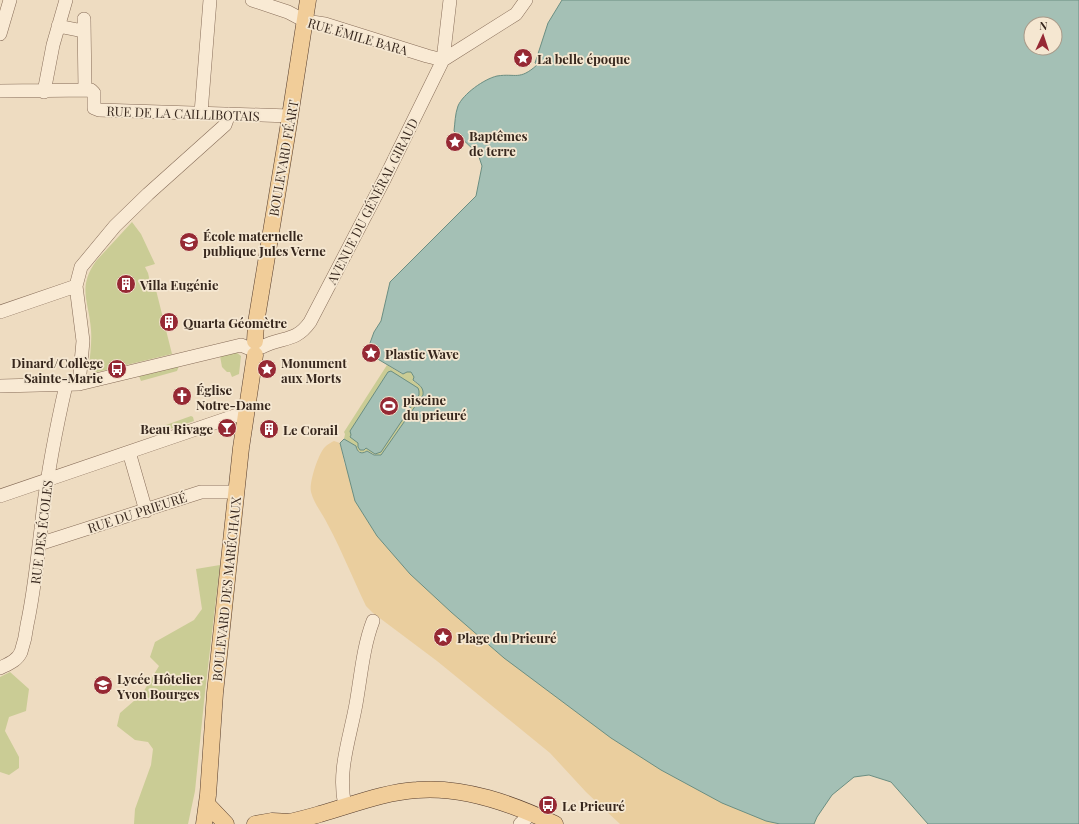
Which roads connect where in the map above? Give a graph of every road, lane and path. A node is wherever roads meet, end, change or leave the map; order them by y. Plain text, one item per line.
1 (10, 0) edge
2 (66, 0) edge
3 (210, 0) edge
4 (252, 0) edge
5 (308, 0) edge
6 (450, 0) edge
7 (526, 0) edge
8 (305, 21) junction
9 (58, 26) junction
10 (0, 34) edge
11 (443, 60) junction
12 (85, 90) junction
13 (0, 91) edge
14 (44, 92) junction
15 (201, 113) junction
16 (228, 114) junction
17 (290, 116) junction
18 (76, 286) junction
19 (0, 312) edge
20 (255, 350) junction
21 (79, 384) junction
22 (66, 385) junction
23 (0, 386) edge
24 (247, 404) junction
25 (129, 452) junction
26 (46, 479) junction
27 (236, 492) junction
28 (0, 496) edge
29 (146, 511) junction
30 (39, 544) junction
31 (373, 621) dead end
32 (0, 668) edge
33 (207, 804) junction
34 (345, 806) junction
35 (526, 818) edge
36 (323, 819) edge
37 (286, 823) edge
38 (204, 824) edge
39 (226, 824) edge
40 (255, 824) edge
41 (555, 824) edge

1 - 10 street
2 - 9 street
3 - 15 street
4 - 8 street, RUE ÉMILE BARA
5 - 8 main road, BOULEVARD FÉART
6 - 11 street
7 - 11 street
8 - 11 street, RUE ÉMILE BARA
8 - 17 main road, BOULEVARD FÉART
9 - 12 street
9 - 14 street
11 - 20 street, AVENUE DU GÉNÉRAL GIRAUD
12 - 14 street
12 - 15 street, RUE DE LA CAILLIBOTAIS
13 - 14 street
15 - 16 street, RUE DE LA CAILLIBOTAIS
16 - 17 street, RUE DE LA CAILLIBOTAIS
16 - 18 street
17 - 20 main road, BOULEVARD FÉART
18 - 19 street
18 - 21 street
20 - 21 street
20 - 24 main road, BOULEVARD DES MARÉCHAUX
21 - 22 street
22 - 23 street
22 - 26 street, RUE DES ÉCOLES
24 - 25 street
24 - 27 main road, BOULEVARD DES MARÉCHAUX
25 - 26 street
25 - 29 street
26 - 28 street
26 - 30 street, RUE DES ÉCOLES
27 - 29 street, RUE DU PRIEURÉ
27 - 33 main road, BOULEVARD DES MARÉCHAUX
29 - 30 street, RUE DU PRIEURÉ
30 - 32 street, RUE DES ÉCOLES
31 - 34 street
33 - 38 main road, BOULEVARD DES MARÉCHAUX
33 - 39 main road
34 - 35 main road
34 - 36 main road
35 - 41 main road
36 - 37 main road
37 - 40 main road

